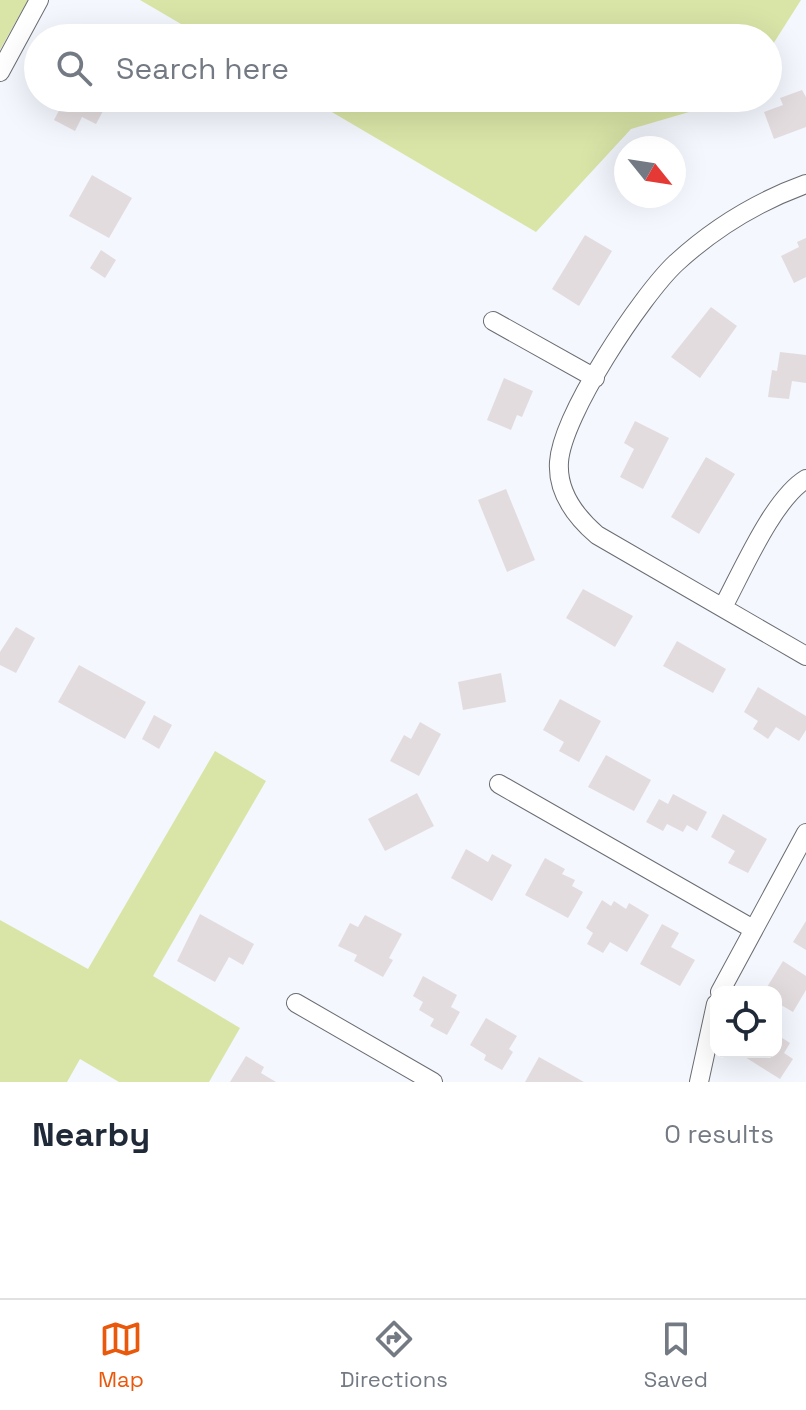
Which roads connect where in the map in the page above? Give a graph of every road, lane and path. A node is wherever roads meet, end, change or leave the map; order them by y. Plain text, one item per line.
1 (39, 0) edge
2 (26, 24) edge
3 (24, 28) edge
4 (0, 72) edge
5 (806, 184) edge
6 (493, 321) dead end
7 (595, 378) junction
8 (806, 479) edge
9 (723, 607) junction
10 (806, 656) edge
11 (499, 784) dead end
12 (806, 833) edge
13 (753, 929) junction
14 (723, 986) edge
15 (296, 1003) dead end
16 (710, 1032) edge
17 (433, 1082) edge
18 (699, 1082) edge

1 - 2 street
3 - 4 street
5 - 7 street
6 - 7 street
7 - 9 street
8 - 9 street
9 - 10 street
11 - 13 street
12 - 13 street
13 - 14 street
15 - 17 street
16 - 18 street

